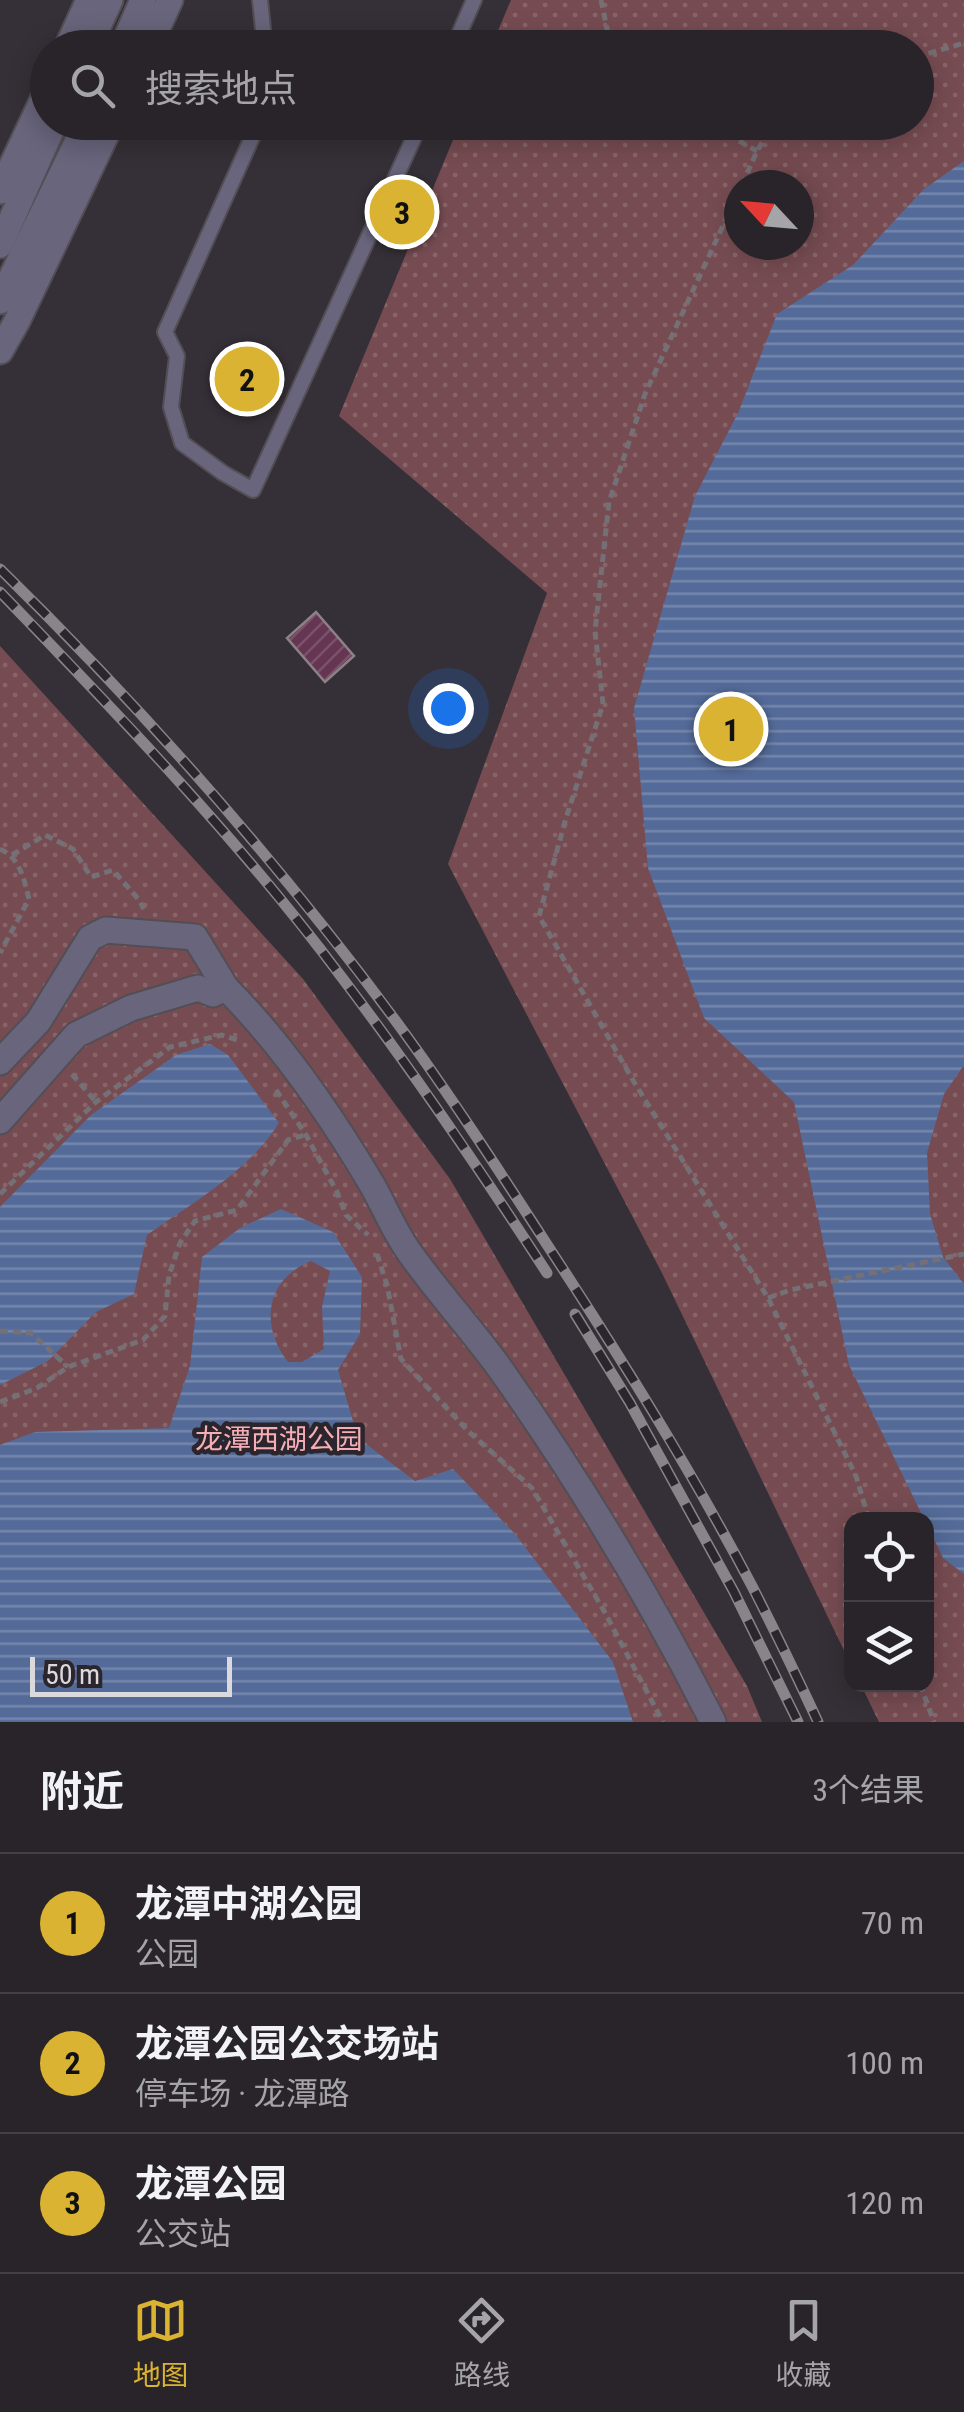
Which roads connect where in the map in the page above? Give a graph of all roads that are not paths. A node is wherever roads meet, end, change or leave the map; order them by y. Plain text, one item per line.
1 (89, 0) edge
2 (110, 0) edge
3 (143, 0) edge
4 (170, 0) edge
5 (260, 0) edge
6 (474, 0) edge
7 (75, 30) edge
8 (96, 30) edge
9 (130, 30) edge
10 (156, 30) edge
11 (264, 30) edge
12 (462, 30) edge
13 (30, 128) edge
14 (47, 140) edge
15 (78, 140) edge
16 (103, 140) edge
17 (252, 140) edge
18 (413, 140) edge
19 (0, 191) edge
20 (0, 245) edge
21 (0, 301) edge
22 (0, 351) edge
23 (226, 988) junction
24 (0, 1062) edge
25 (0, 1121) edge
26 (713, 1722) edge

1 - 7 street
2 - 8 street
3 - 9 street
4 - 10 street
5 - 11 lane
6 - 12 lane
13 - 19 street
14 - 20 street
15 - 21 street
16 - 22 street
17 - 18 lane
23 - 24 street
23 - 25 street
23 - 26 street

